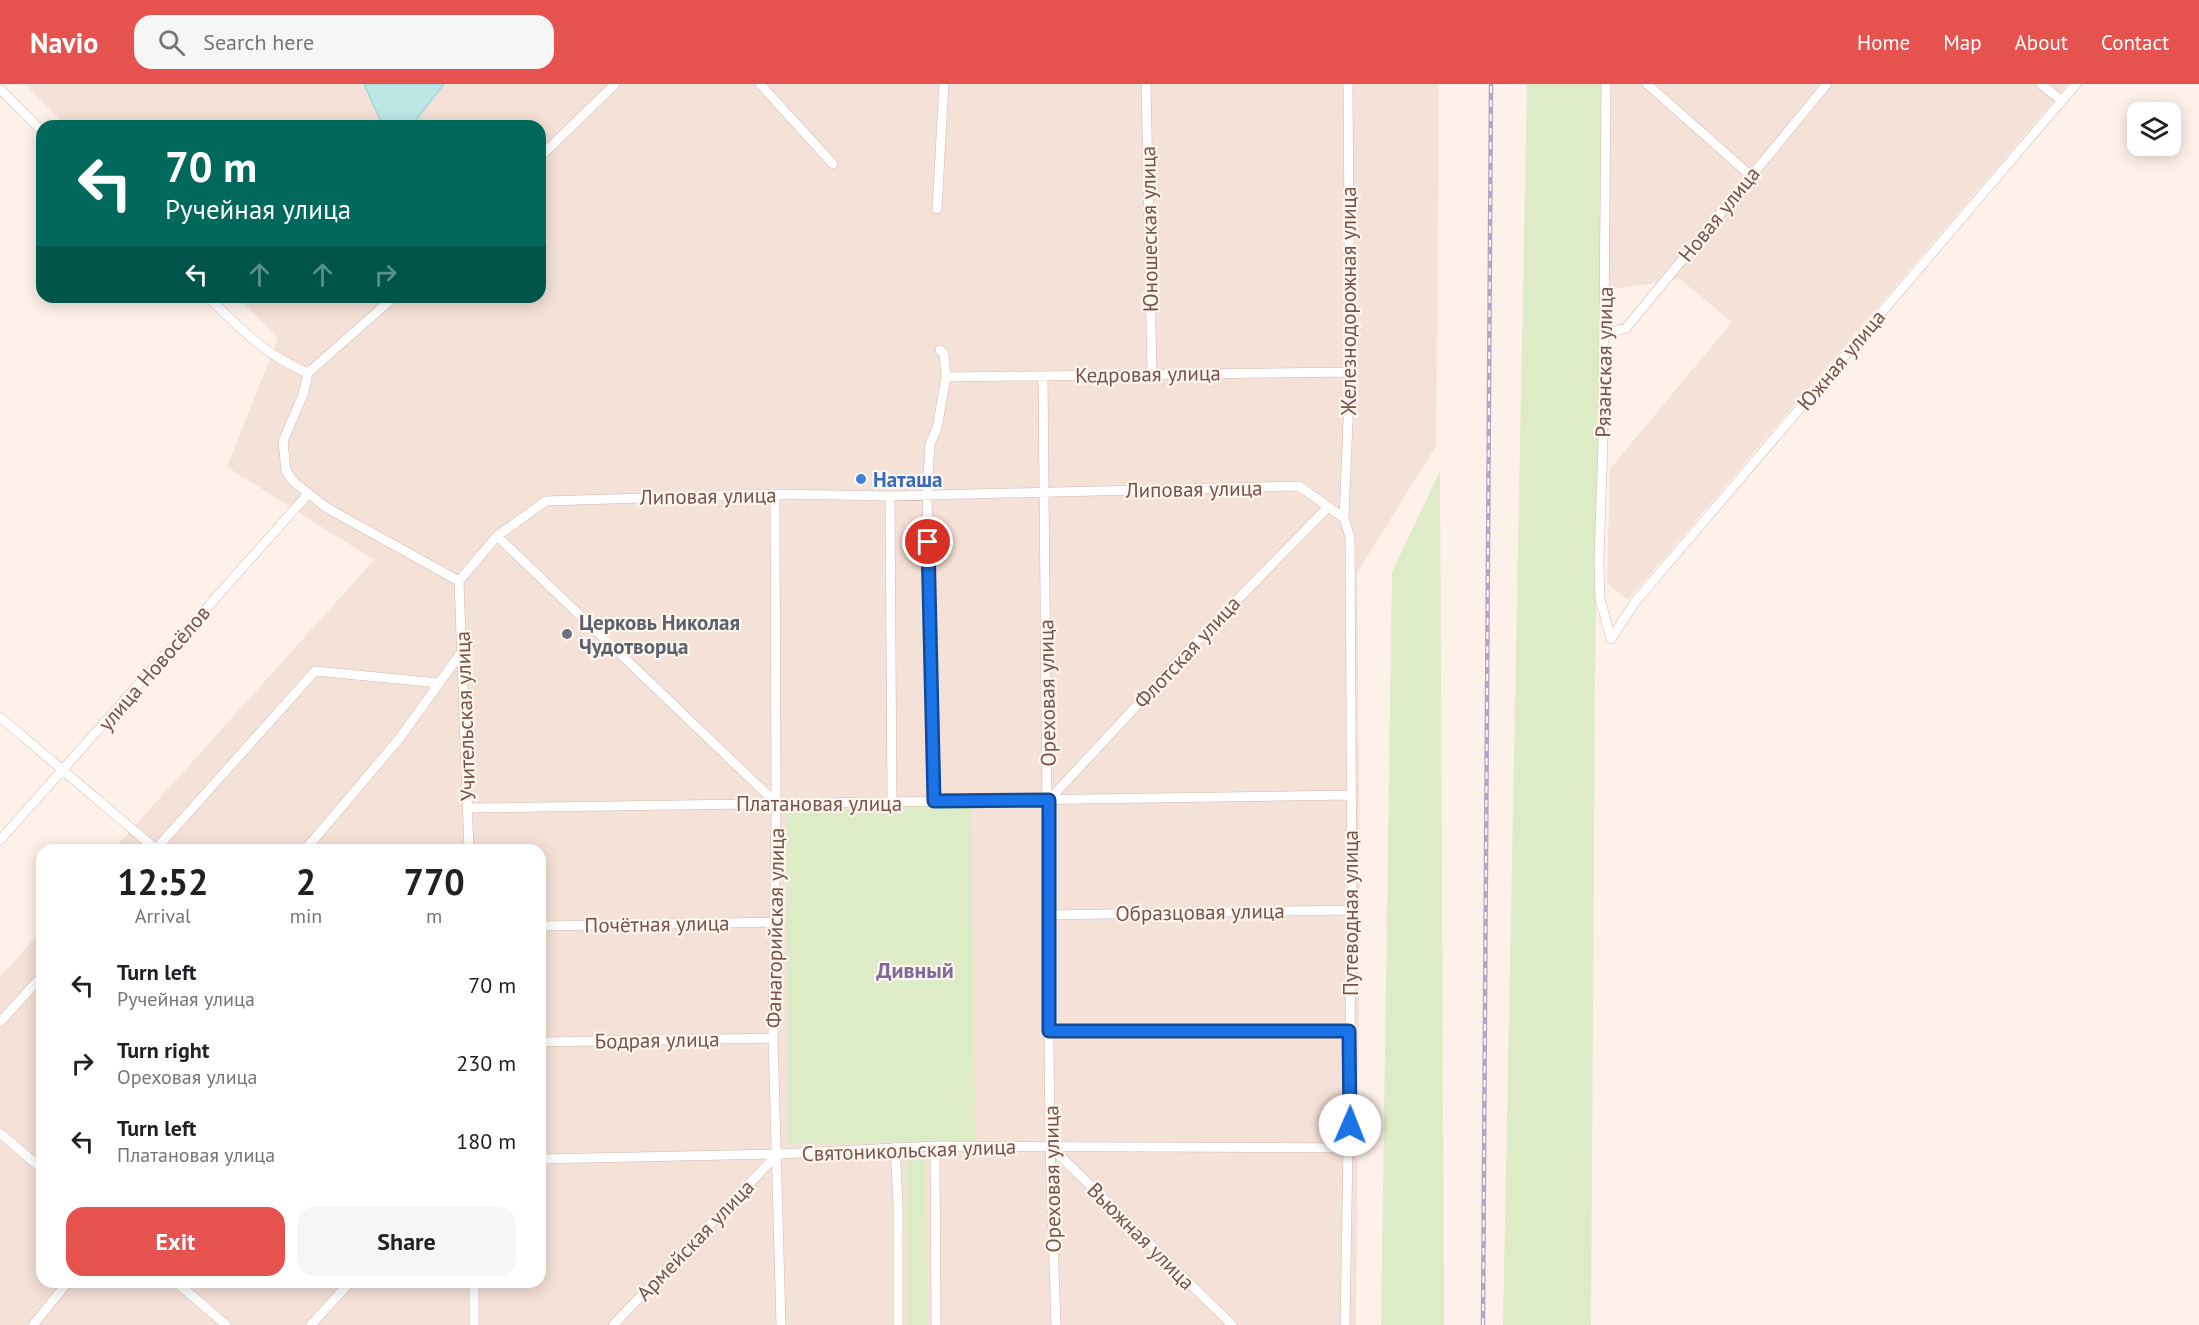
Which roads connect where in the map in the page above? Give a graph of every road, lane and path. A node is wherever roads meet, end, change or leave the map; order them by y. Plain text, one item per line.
1 (615, 84) edge
2 (760, 84) edge
3 (944, 84) edge
4 (1146, 84) edge
5 (1348, 84) edge
6 (1606, 84) edge
7 (1647, 84) edge
8 (1827, 84) edge
9 (2042, 84) edge
10 (2076, 84) edge
11 (0, 89) edge
12 (2061, 100) junction
13 (36, 125) edge
14 (546, 151) edge
15 (833, 164) dead end
16 (1750, 175) junction
17 (937, 209) dead end
18 (214, 303) edge
19 (387, 303) edge
20 (1605, 334) junction
21 (940, 350) dead end
22 (1350, 372) junction
23 (1152, 373) junction
24 (308, 374) junction
25 (946, 376) junction
26 (1043, 376) junction
27 (1043, 492) junction
28 (308, 494) junction
29 (775, 494) junction
30 (927, 494) junction
31 (890, 496) junction
32 (1328, 507) junction
33 (1344, 518) junction
34 (497, 536) junction
35 (1350, 537) joint
36 (459, 581) junction
37 (1611, 639) joint
38 (463, 649) junction
39 (439, 682) junction
40 (0, 717) edge
41 (63, 771) junction
42 (1350, 795) junction
43 (1049, 800) junction
44 (934, 801) junction
45 (776, 803) junction
46 (892, 803) junction
47 (468, 808) junction
48 (0, 840) edge
49 (149, 844) edge
50 (161, 844) edge
51 (310, 844) edge
52 (469, 844) edge
53 (1352, 910) junction
54 (1047, 915) junction
55 (774, 922) junction
56 (546, 927) edge
57 (36, 983) edge
58 (0, 1022) edge
59 (1049, 1031) junction
60 (1349, 1031) junction
61 (773, 1038) junction
62 (546, 1042) edge
63 (0, 1133) edge
64 (935, 1146) junction
65 (1050, 1146) junction
66 (895, 1148) junction
67 (1350, 1148) junction
68 (778, 1154) junction
69 (546, 1159) edge
70 (36, 1164) edge
71 (63, 1288) edge
72 (183, 1288) edge
73 (345, 1288) edge
74 (474, 1288) edge
75 (33, 1325) edge
76 (226, 1325) edge
77 (311, 1325) edge
78 (474, 1325) edge
79 (613, 1325) edge
80 (780, 1325) edge
81 (898, 1325) edge
82 (936, 1325) edge
83 (1056, 1325) edge
84 (1232, 1325) edge
85 (1346, 1325) edge

1 - 14 street
2 - 15 street
3 - 17 street
4 - 23 street, Юношеская улица
5 - 22 street, Железнодорожная улица
6 - 20 street, Рязанская улица
7 - 16 street
8 - 16 street, Новая улица
9 - 12 street
10 - 12 street, Южная улица
11 - 13 street
12 - 37 street, Южная улица
16 - 20 street, Новая улица
18 - 24 street
19 - 24 street
20 - 37 street, Рязанская улица
21 - 25 street
22 - 23 street, Кедровая улица
22 - 33 street, Железнодорожная улица
23 - 26 street, Кедровая улица
24 - 28 street
25 - 26 street, Кедровая улица
25 - 30 street
26 - 27 street, Ореховая улица
27 - 30 street, Липовая улица
27 - 32 street, Липовая улица
27 - 43 street, Ореховая улица
28 - 36 street
28 - 41 street, улица Новосёлов
29 - 31 street, Липовая улица
29 - 34 street, Липовая улица
29 - 45 street, Фанагорийская улица
30 - 31 street, Липовая улица
30 - 44 street
31 - 46 street
32 - 33 street
32 - 43 street, Флотская улица
33 - 35 street, Железнодорожная улица
34 - 36 street, Липовая улица
34 - 45 street
35 - 42 street, Путеводная улица
36 - 38 street, Учительская улица
38 - 39 street
38 - 47 street, Учительская улица
39 - 50 street
39 - 51 street
40 - 41 street
41 - 48 street, улица Новосёлов
41 - 49 street
42 - 43 street, Платановая улица
42 - 53 street, Путеводная улица
43 - 44 street, Платановая улица
43 - 54 street, Ореховая улица
44 - 46 street, Платановая улица
45 - 46 street, Платановая улица
45 - 47 street, Платановая улица
45 - 55 street, Фанагорийская улица
47 - 52 street, Учительская улица
53 - 54 street, Образцовая улица
53 - 60 street, Путеводная улица
54 - 59 street, Ореховая улица
55 - 56 street, Почётная улица
55 - 61 street, Фанагорийская улица
57 - 58 street
59 - 60 street
59 - 65 street, Ореховая улица
60 - 67 street, Путеводная улица
61 - 62 street, Бодрая улица
61 - 68 street, Фанагорийская улица
63 - 70 street
64 - 65 street, Святоникольская улица
64 - 66 street, Святоникольская улица
64 - 82 street
65 - 67 street, Святоникольская улица
65 - 83 street, Ореховая улица
65 - 84 street, Вьюжная улица
66 - 68 street, Святоникольская улица
66 - 81 street
67 - 85 street, Путеводная улица
68 - 69 street, Святоникольская улица
68 - 79 street, Армейская улица
68 - 80 street, Фанагорийская улица
71 - 75 street
72 - 76 street
73 - 77 street
74 - 78 street

